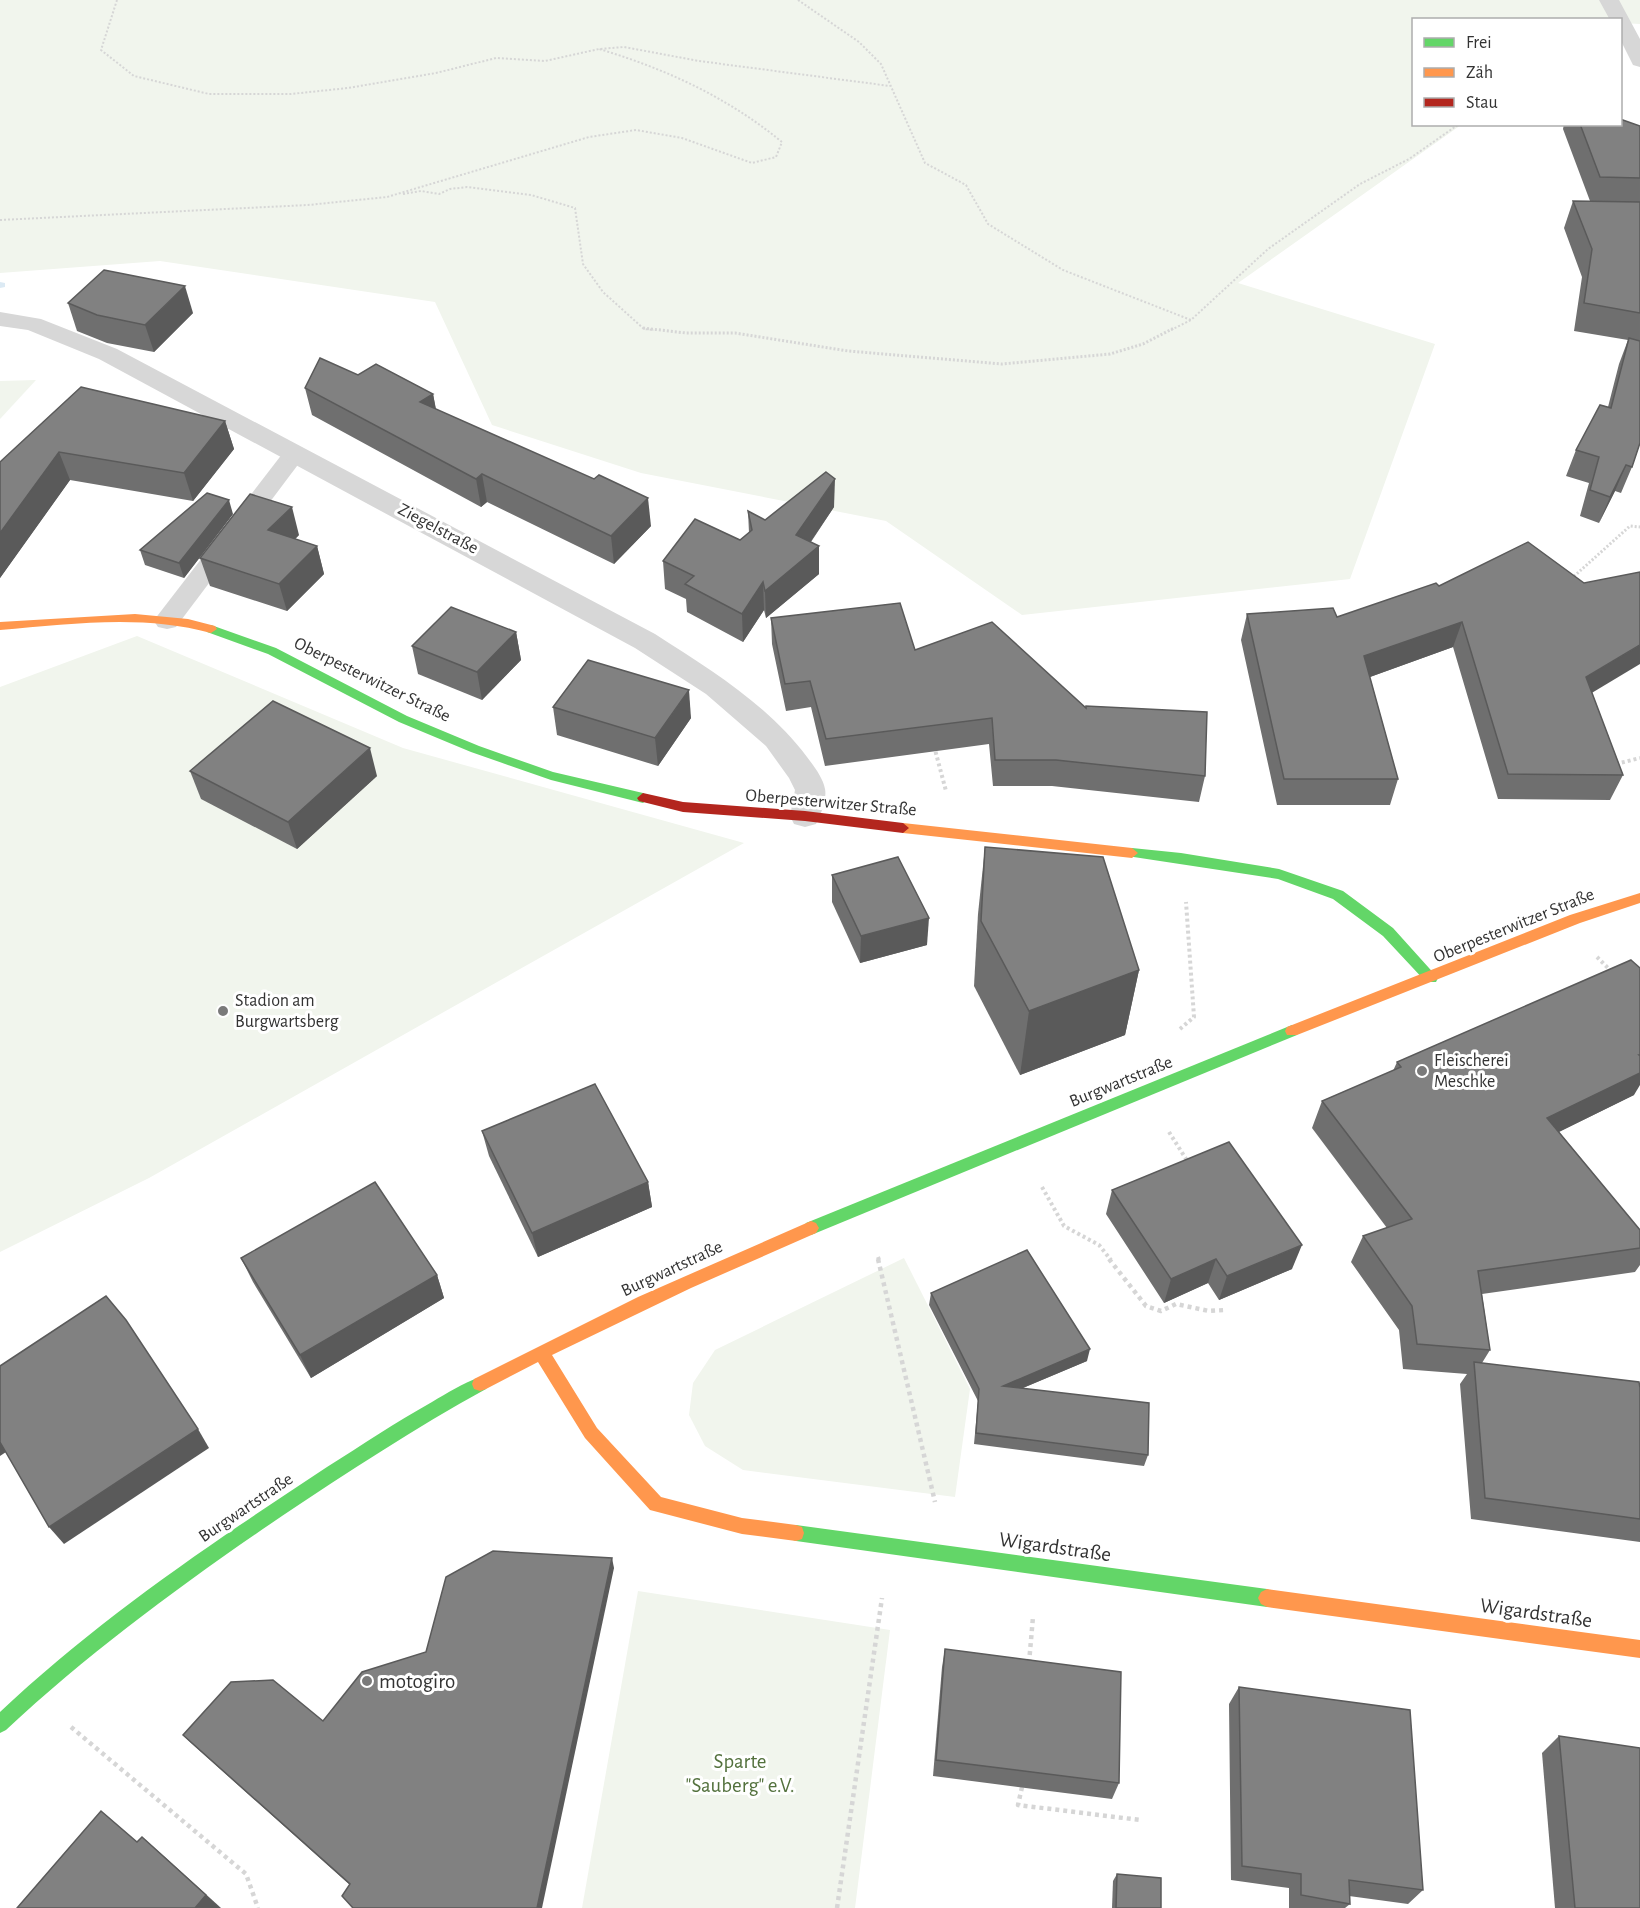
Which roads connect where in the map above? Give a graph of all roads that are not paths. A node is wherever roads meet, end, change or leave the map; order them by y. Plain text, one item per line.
1 (1609, 0) edge
2 (1619, 18) edge
3 (1622, 23) edge
4 (1640, 61) edge
5 (0, 319) edge
6 (294, 454) junction
7 (167, 621) junction
8 (0, 626) edge
9 (805, 816) junction
10 (1640, 898) edge
11 (1431, 978) junction
12 (540, 1352) junction
13 (1640, 1649) edge
14 (0, 1724) edge

1 - 2 street
3 - 4 street
5 - 6 street, Ziegelstraße
6 - 7 lane
6 - 9 street, Ziegelstraße
7 - 8 street, Oberpesterwitzer Straße
7 - 9 street, Oberpesterwitzer Straße
9 - 11 street, Oberpesterwitzer Straße
10 - 11 street, Oberpesterwitzer Straße
11 - 12 street, Burgwartstraße
12 - 13 street, Wigardstraße
12 - 14 street, Burgwartstraße

